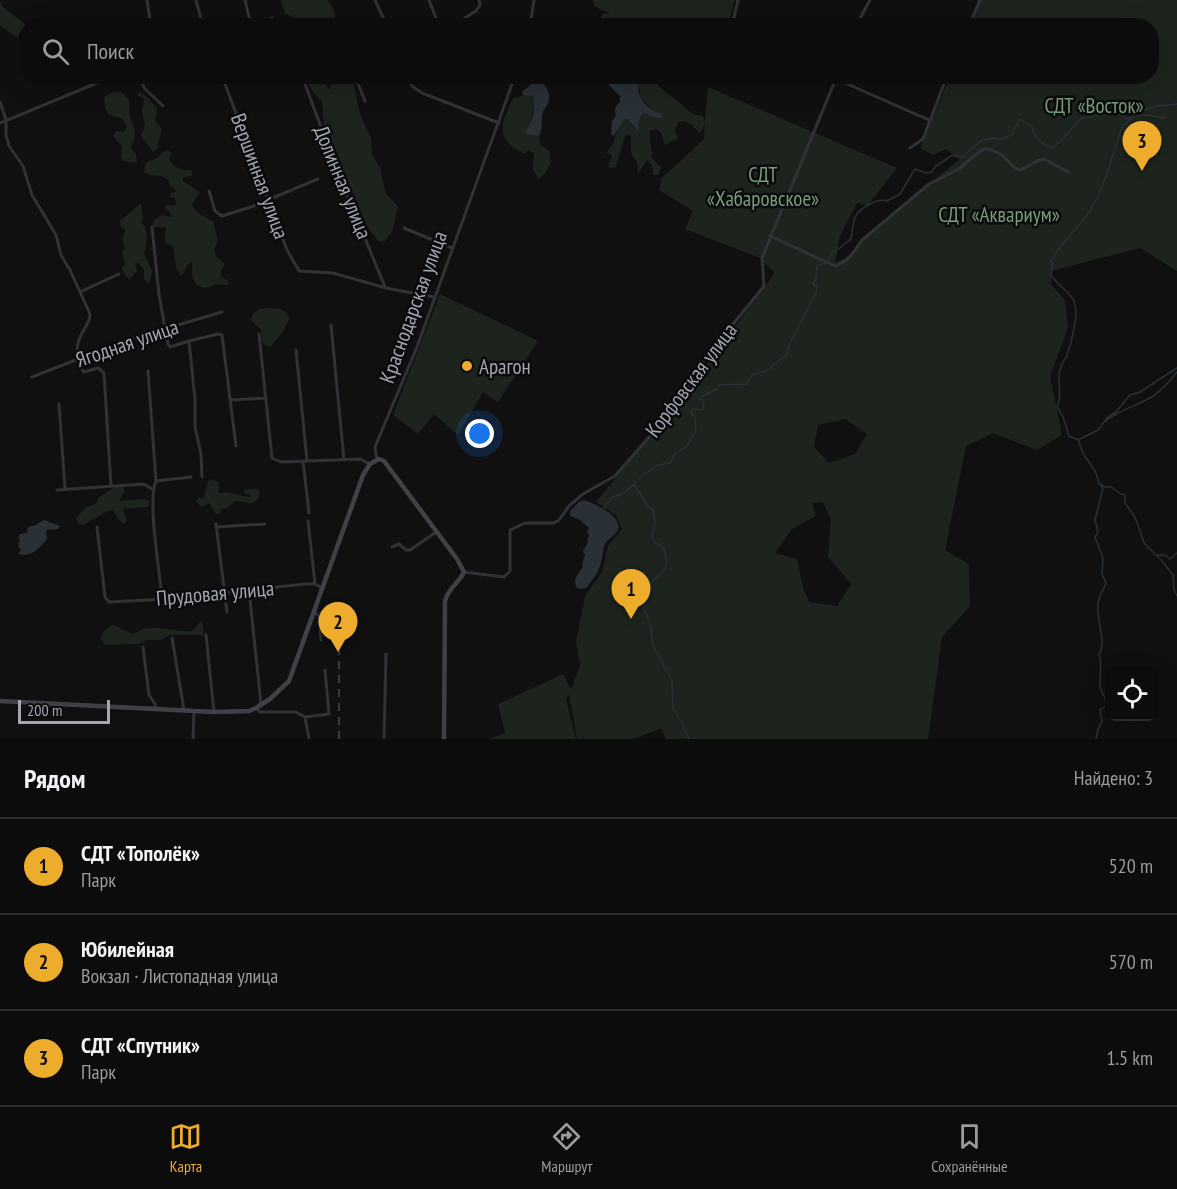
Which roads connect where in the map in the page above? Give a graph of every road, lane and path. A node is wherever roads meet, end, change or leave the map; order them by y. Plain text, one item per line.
1 (147, 0) edge
2 (196, 0) edge
3 (245, 0) edge
4 (375, 0) edge
5 (429, 0) edge
6 (479, 0) edge
7 (534, 0) edge
8 (738, 0) edge
9 (870, 0) edge
10 (980, 0) edge
11 (150, 18) edge
12 (201, 18) edge
13 (251, 18) edge
14 (383, 18) edge
15 (436, 18) edge
16 (465, 18) edge
17 (531, 18) edge
18 (734, 18) edge
19 (860, 18) edge
20 (972, 18) edge
21 (94, 84) edge
22 (142, 84) edge
23 (225, 84) edge
24 (305, 84) edge
25 (358, 84) edge
26 (411, 84) edge
27 (512, 84) edge
28 (833, 84) edge
29 (849, 84) edge
30 (944, 84) edge
31 (365, 101) dead end
32 (0, 102) edge
33 (163, 106) dead end
34 (6, 120) junction
35 (929, 120) junction
36 (0, 123) edge
37 (499, 123) junction
38 (910, 148) dead end
39 (1068, 172) dead end
40 (318, 179) dead end
41 (209, 191) dead end
42 (269, 199) junction
43 (152, 227) dead end
44 (404, 228) dead end
45 (770, 236) junction
46 (453, 248) junction
47 (119, 274) dead end
48 (386, 288) junction
49 (80, 292) junction
50 (434, 297) junction
51 (222, 312) dead end
52 (332, 325) dead end
53 (166, 328) junction
54 (259, 334) dead end
55 (189, 341) junction
56 (296, 350) dead end
57 (79, 359) junction
58 (148, 371) dead end
59 (32, 377) dead end
60 (267, 398) junction
61 (231, 400) junction
62 (59, 404) dead end
63 (236, 447) dead end
64 (344, 460) junction
65 (376, 460) junction
66 (305, 461) junction
67 (370, 464) junction
68 (191, 477) dead end
69 (202, 477) dead end
70 (156, 481) junction
71 (111, 486) junction
72 (65, 489) junction
73 (153, 489) junction
74 (57, 490) dead end
75 (309, 513) dead end
76 (308, 521) dead end
77 (265, 524) dead end
78 (97, 527) dead end
79 (436, 532) junction
80 (392, 547) dead end
81 (464, 572) junction
82 (315, 584) junction
83 (322, 588) junction
84 (249, 590) junction
85 (225, 592) junction
86 (162, 598) junction
87 (314, 611) junction
88 (227, 612) dead end
89 (206, 635) dead end
90 (172, 638) dead end
91 (321, 640) dead end
92 (142, 647) dead end
93 (386, 654) dead end
94 (325, 670) dead end
95 (0, 701) edge
96 (259, 707) junction
97 (156, 709) junction
98 (184, 710) junction
99 (194, 711) junction
100 (214, 712) junction
101 (305, 717) junction
102 (194, 739) edge
103 (309, 739) edge
104 (384, 739) edge
105 (444, 739) edge

1 - 11 street
2 - 12 street
3 - 13 street
4 - 14 street
5 - 15 street
6 - 16 street
7 - 17 street
8 - 18 street
9 - 19 street
10 - 20 street
21 - 34 street
22 - 33 street
23 - 42 street, Вершинная улица
24 - 48 street, Долинная улица
25 - 31 street
26 - 37 street
27 - 37 street, Краснодарская улица
28 - 45 street, Корфовская улица
29 - 35 street
30 - 35 street
32 - 34 street
34 - 36 street
34 - 49 street
35 - 38 street
37 - 46 street, Краснодарская улица
39 - 45 street
40 - 42 street
41 - 42 street
42 - 48 street, Вершинная улица
43 - 53 street
44 - 46 street
45 - 81 street, Корфовская улица
46 - 50 street, Краснодарская улица
47 - 49 street
48 - 50 street
49 - 57 street
50 - 65 street, Краснодарская улица
51 - 53 street, Ягодная улица
52 - 64 street
53 - 55 street
53 - 57 street, Ягодная улица
54 - 60 street
55 - 61 street
55 - 69 street
56 - 66 street
57 - 59 street, Ягодная улица
57 - 71 street
58 - 70 street
60 - 61 street
60 - 66 street
61 - 63 street
62 - 72 street
64 - 66 street
64 - 67 street
65 - 67 street
65 - 79 street
66 - 75 street
67 - 83 street
68 - 70 street
70 - 73 street
71 - 72 street
71 - 73 street
72 - 74 street
73 - 86 street
76 - 82 street
77 - 85 street
78 - 86 street, Прудовая улица
79 - 80 street
79 - 81 street
81 - 105 street
82 - 83 street
82 - 84 street, Прудовая улица
83 - 87 street
84 - 85 street, Прудовая улица
84 - 96 street
85 - 86 street, Прудовая улица
85 - 88 street
87 - 91 street
87 - 96 street
89 - 100 street
90 - 98 street
92 - 97 street
93 - 104 street
94 - 101 street
95 - 97 street
96 - 100 street
96 - 101 street
97 - 98 street
98 - 99 street
99 - 100 street
99 - 102 street
101 - 103 street

